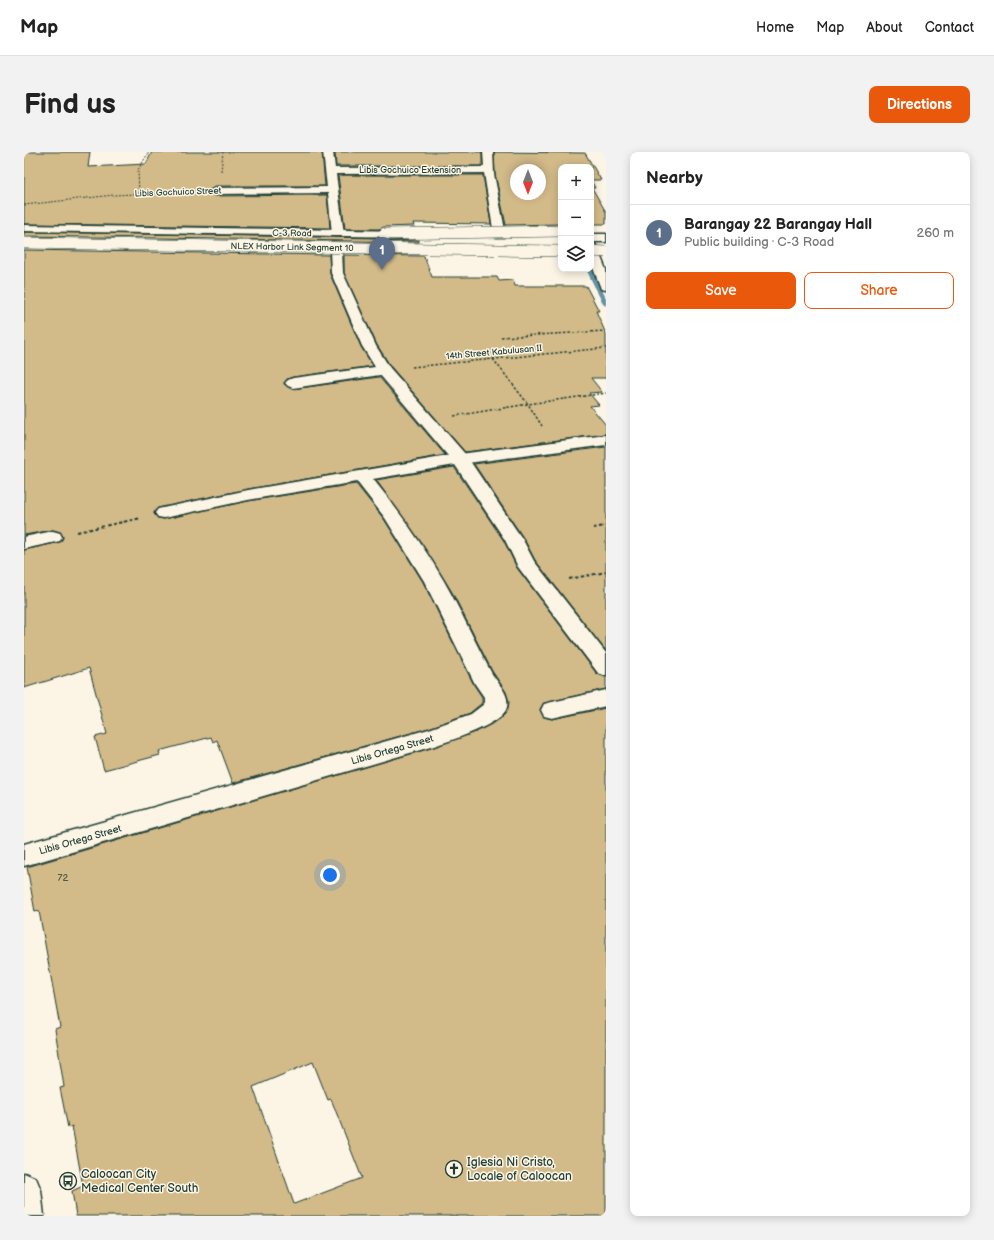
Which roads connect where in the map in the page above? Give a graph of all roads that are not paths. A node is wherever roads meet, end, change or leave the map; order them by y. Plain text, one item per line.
1 (328, 152) edge
2 (488, 152) edge
3 (413, 158) dead end
4 (416, 170) junction
5 (489, 170) junction
6 (331, 171) junction
7 (333, 190) junction
8 (214, 191) road end
9 (24, 229) edge
10 (558, 231) edge
11 (594, 231) edge
12 (606, 231) edge
13 (338, 234) junction
14 (354, 234) junction
15 (500, 235) junction
16 (558, 237) edge
17 (558, 237) edge
18 (594, 237) edge
19 (606, 237) edge
20 (24, 244) edge
21 (558, 252) edge
22 (558, 252) edge
23 (596, 254) edge
24 (336, 258) junction
25 (606, 265) edge
26 (606, 286) edge
27 (384, 370) junction
28 (293, 384) dead end
29 (606, 440) edge
30 (460, 459) junction
31 (362, 476) junction
32 (164, 514) road end
33 (53, 537) road end
34 (24, 543) edge
35 (606, 668) edge
36 (606, 698) edge
37 (552, 710) dead end
38 (24, 855) edge
39 (24, 1190) edge
40 (27, 1216) edge

1 - 6 main road
2 - 5 main road
3 - 4 main road
4 - 5 main road, Libis Gochuico Extension
4 - 6 main road, Libis Gochuico Extension
5 - 15 main road
6 - 7 main road
7 - 8 main road, Libis Gochuico Street
7 - 13 main road
9 - 13 main road, C-3 Road
9 - 14 main road, NLEX Harbor Link Segment 10
10 - 14 main road, bridge
11 - 12 main road
13 - 15 main road, C-3 Road
14 - 17 main road, NLEX Harbor Link Segment 10, bridge
15 - 16 main road, C-3 Road
18 - 19 main road
20 - 21 main road, NLEX Harbor Link Segment 10, bridge
20 - 24 main road, C-3 Road
22 - 24 main road, C-3 Road
23 - 25 main road
23 - 26 main road
24 - 27 main road
27 - 28 main road
27 - 30 main road
29 - 30 main road
30 - 31 main road
30 - 35 main road
31 - 32 main road
31 - 38 main road, Libis Ortega Street
33 - 34 main road
36 - 37 main road
39 - 40 main road

